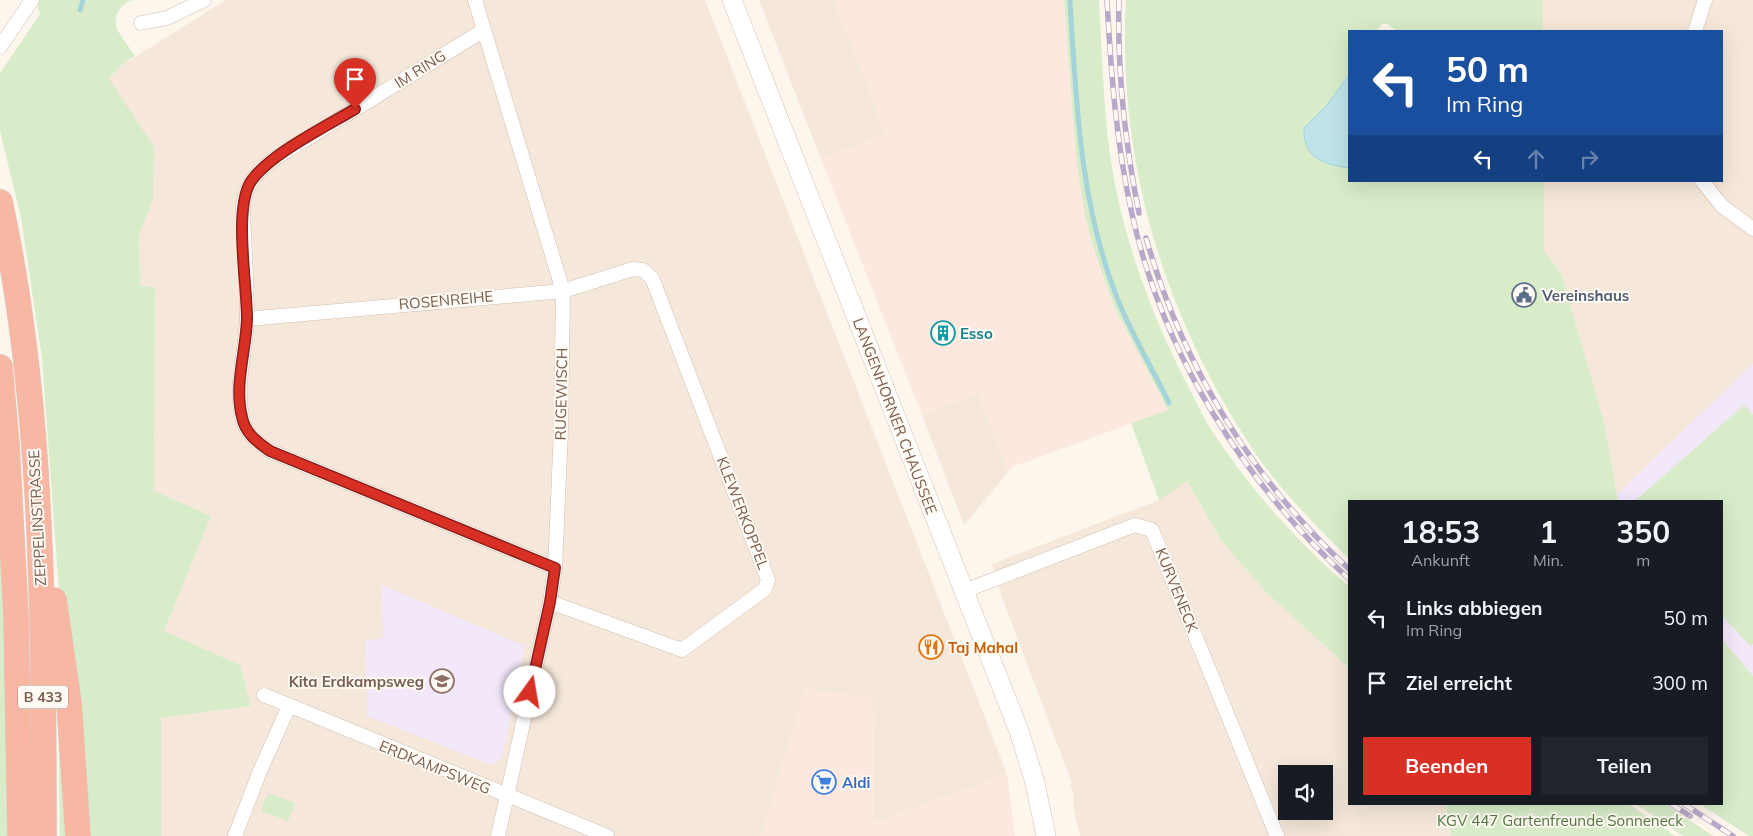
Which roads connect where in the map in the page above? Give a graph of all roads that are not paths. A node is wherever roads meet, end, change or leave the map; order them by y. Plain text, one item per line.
1 (32, 0) edge
2 (204, 0) edge
3 (475, 0) edge
4 (732, 0) edge
5 (1705, 0) edge
6 (141, 23) dead end
7 (484, 30) junction
8 (1695, 30) edge
9 (0, 47) edge
10 (1703, 182) edge
11 (0, 202) edge
12 (1753, 229) edge
13 (643, 270) joint
14 (563, 291) junction
15 (247, 319) junction
16 (0, 367) edge
17 (39, 557) junction
18 (555, 568) junction
19 (964, 591) junction
20 (550, 602) junction
21 (264, 695) dead end
22 (289, 706) junction
23 (507, 796) junction
24 (20, 836) edge
25 (44, 836) edge
26 (78, 836) edge
27 (235, 836) edge
28 (498, 836) edge
29 (607, 836) edge
30 (1046, 836) edge
31 (1276, 836) edge

1 - 9 street
2 - 6 street
3 - 7 street, RUGEWISCH
4 - 19 main road, LANGENHORNER CHAUSSEE
5 - 8 street
7 - 14 street, RUGEWISCH
7 - 15 street, IM RING
10 - 12 street
11 - 17 highway, ZEPPELINSTRASSE / B 433
13 - 14 street, ROSENREIHE
13 - 20 street, KLEWERKOPPEL
14 - 15 street, ROSENREIHE
14 - 18 street, RUGEWISCH
15 - 18 street, IM RING
16 - 24 highway, ZEPPELINSTRASSE / B 433
17 - 25 highway, ZEPPELINSTRASSE / B 433
17 - 26 highway
18 - 20 street, RUGEWISCH
19 - 30 main road, LANGENHORNER CHAUSSEE
19 - 31 street, KURVENECK
20 - 23 street, RUGEWISCH
21 - 22 street, ERDKAMPSWEG
22 - 23 street, ERDKAMPSWEG
22 - 27 street
23 - 28 street, RUGEWISCH
23 - 29 street, ERDKAMPSWEG

